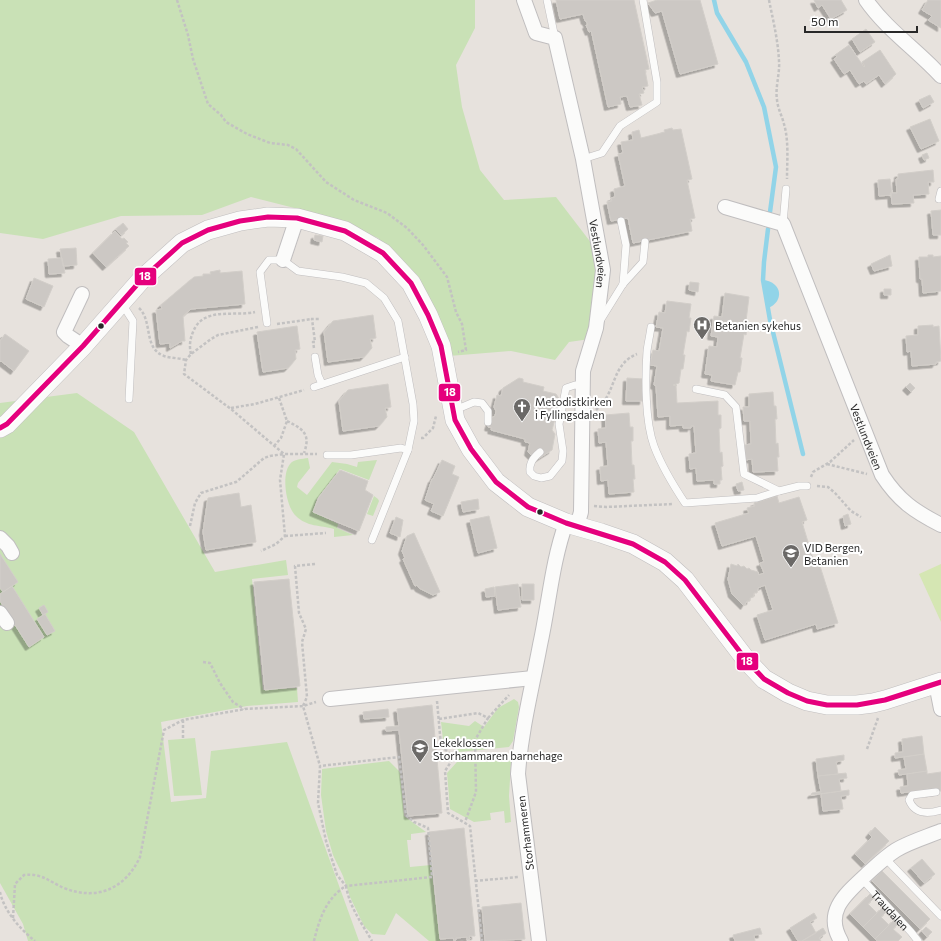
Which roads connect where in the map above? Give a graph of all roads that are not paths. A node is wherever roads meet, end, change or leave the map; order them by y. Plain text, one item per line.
1 (524, 0) edge
2 (547, 0) edge
3 (643, 0) edge
4 (866, 0) edge
5 (555, 38) junction
6 (941, 76) edge
7 (583, 160) junction
8 (786, 189) road end
9 (941, 191) edge
10 (939, 199) dead end
11 (725, 206) dead end
12 (296, 218) junction
13 (621, 221) dead end
14 (783, 224) junction
15 (645, 242) dead end
16 (283, 260) junction
17 (623, 284) junction
18 (82, 294) dead end
19 (123, 301) junction
20 (264, 325) road end
21 (652, 327) dead end
22 (596, 328) junction
23 (83, 346) junction
24 (315, 357) road end
25 (405, 357) junction
26 (322, 384) junction
27 (583, 386) junction
28 (314, 387) road end
29 (696, 389) dead end
30 (129, 399) dead end
31 (445, 411) junction
32 (488, 422) dead end
33 (0, 428) edge
34 (408, 450) junction
35 (540, 452) dead end
36 (327, 455) road end
37 (807, 486) road end
38 (780, 491) junction
39 (572, 524) junction
40 (941, 525) edge
41 (0, 538) edge
42 (372, 540) dead end
43 (12, 553) dead end
44 (528, 678) junction
45 (938, 683) edge
46 (330, 699) road end
47 (941, 709) edge
48 (936, 792) dead end
49 (941, 810) edge
50 (941, 831) edge
51 (885, 858) junction
52 (862, 879) junction
53 (941, 916) edge
54 (539, 941) edge
55 (841, 941) edge
56 (918, 941) edge

1 - 5 street
2 - 5 lane
3 - 7 lane
4 - 6 street
5 - 7 street, Vestlundveien
7 - 22 street, Vestlundveien
8 - 14 lane
9 - 10 lane
11 - 14 street
12 - 16 street
12 - 19 main road
12 - 31 main road
13 - 17 lane
14 - 40 street, Vestlundveien
15 - 17 lane
16 - 20 lane
16 - 25 lane
17 - 22 lane
18 - 23 street
19 - 23 main road
19 - 30 lane
21 - 38 lane
22 - 27 street, Vestlundveien
23 - 33 main road
24 - 26 lane
25 - 26 lane
25 - 34 lane
26 - 28 lane
27 - 35 lane
27 - 39 street, Vestlundveien
29 - 38 lane
31 - 32 lane
31 - 39 main road
34 - 36 lane
34 - 42 lane
37 - 38 lane
39 - 44 street, Storhammeren
39 - 45 main road
41 - 43 street
44 - 46 street
44 - 54 street, Storhammeren
45 - 47 street
48 - 49 lane
50 - 51 street
51 - 52 street
51 - 53 lane
52 - 55 street
52 - 56 lane, Traudalen

